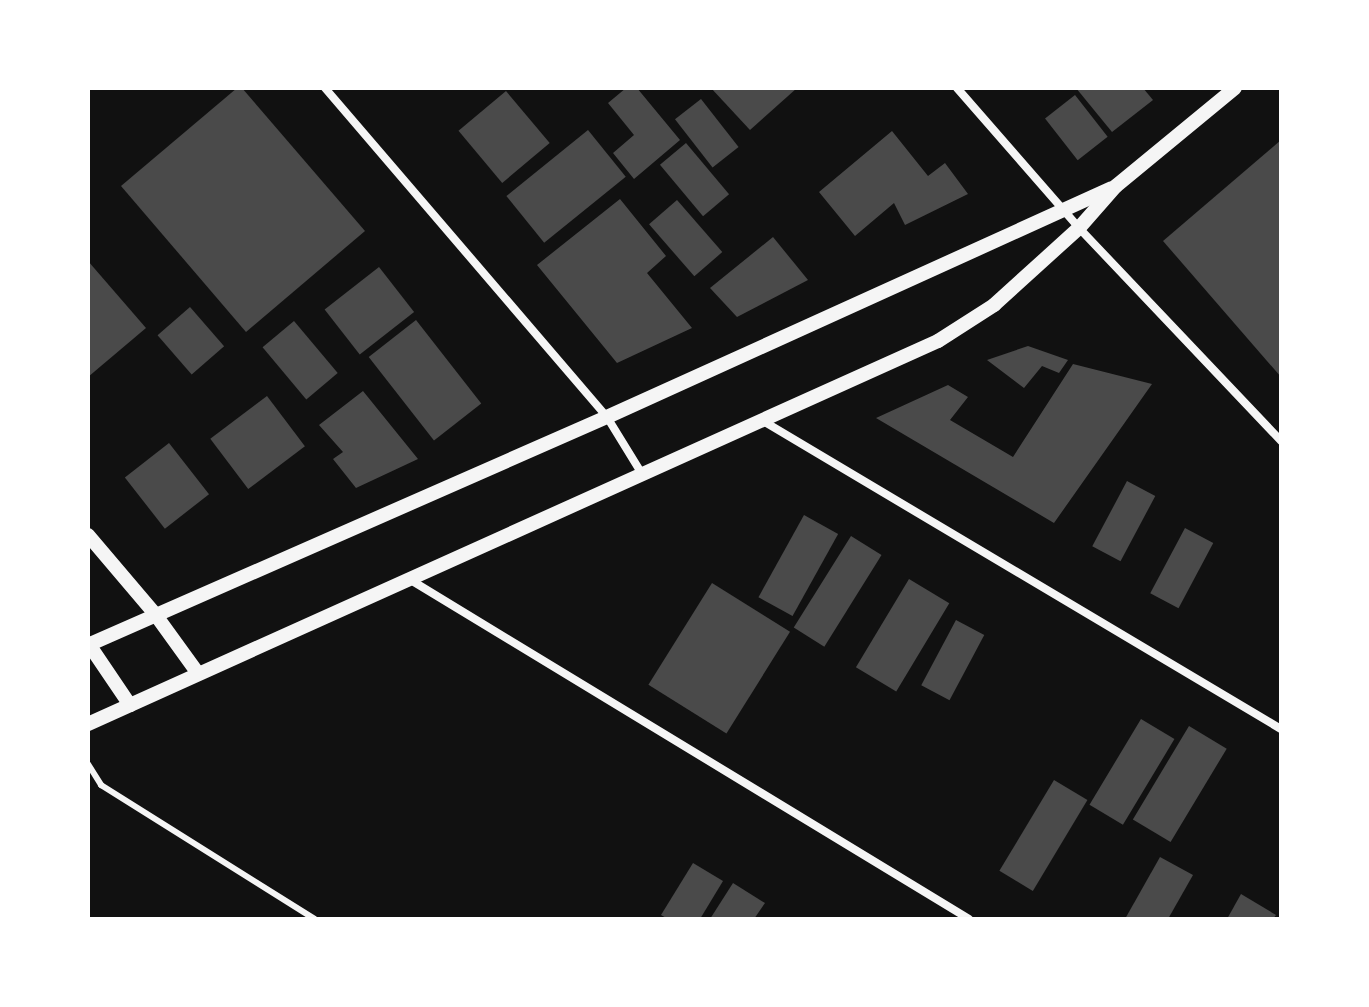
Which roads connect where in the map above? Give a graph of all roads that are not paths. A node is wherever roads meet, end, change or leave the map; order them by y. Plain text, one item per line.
1 (325, 88) edge
2 (957, 88) edge
3 (1235, 88) edge
4 (1116, 186) junction
5 (1061, 209) junction
6 (1079, 228) junction
7 (607, 417) junction
8 (763, 421) junction
9 (1281, 441) edge
10 (642, 474) junction
11 (88, 535) edge
12 (408, 579) junction
13 (155, 614) junction
14 (89, 644) edge
15 (197, 672) junction
16 (130, 705) junction
17 (88, 724) edge
18 (1281, 729) edge
19 (88, 764) edge
20 (315, 919) edge
21 (969, 919) edge

1 - 7 street
2 - 5 street
3 - 4 street
4 - 5 street
4 - 6 street
5 - 6 street
5 - 7 street
6 - 8 street
6 - 9 street
7 - 10 street
7 - 13 street
8 - 10 street
8 - 18 street
10 - 12 street
11 - 13 street
12 - 15 street
12 - 21 street
13 - 14 street
13 - 15 street
14 - 16 street
15 - 16 street
16 - 17 street
19 - 20 lane

